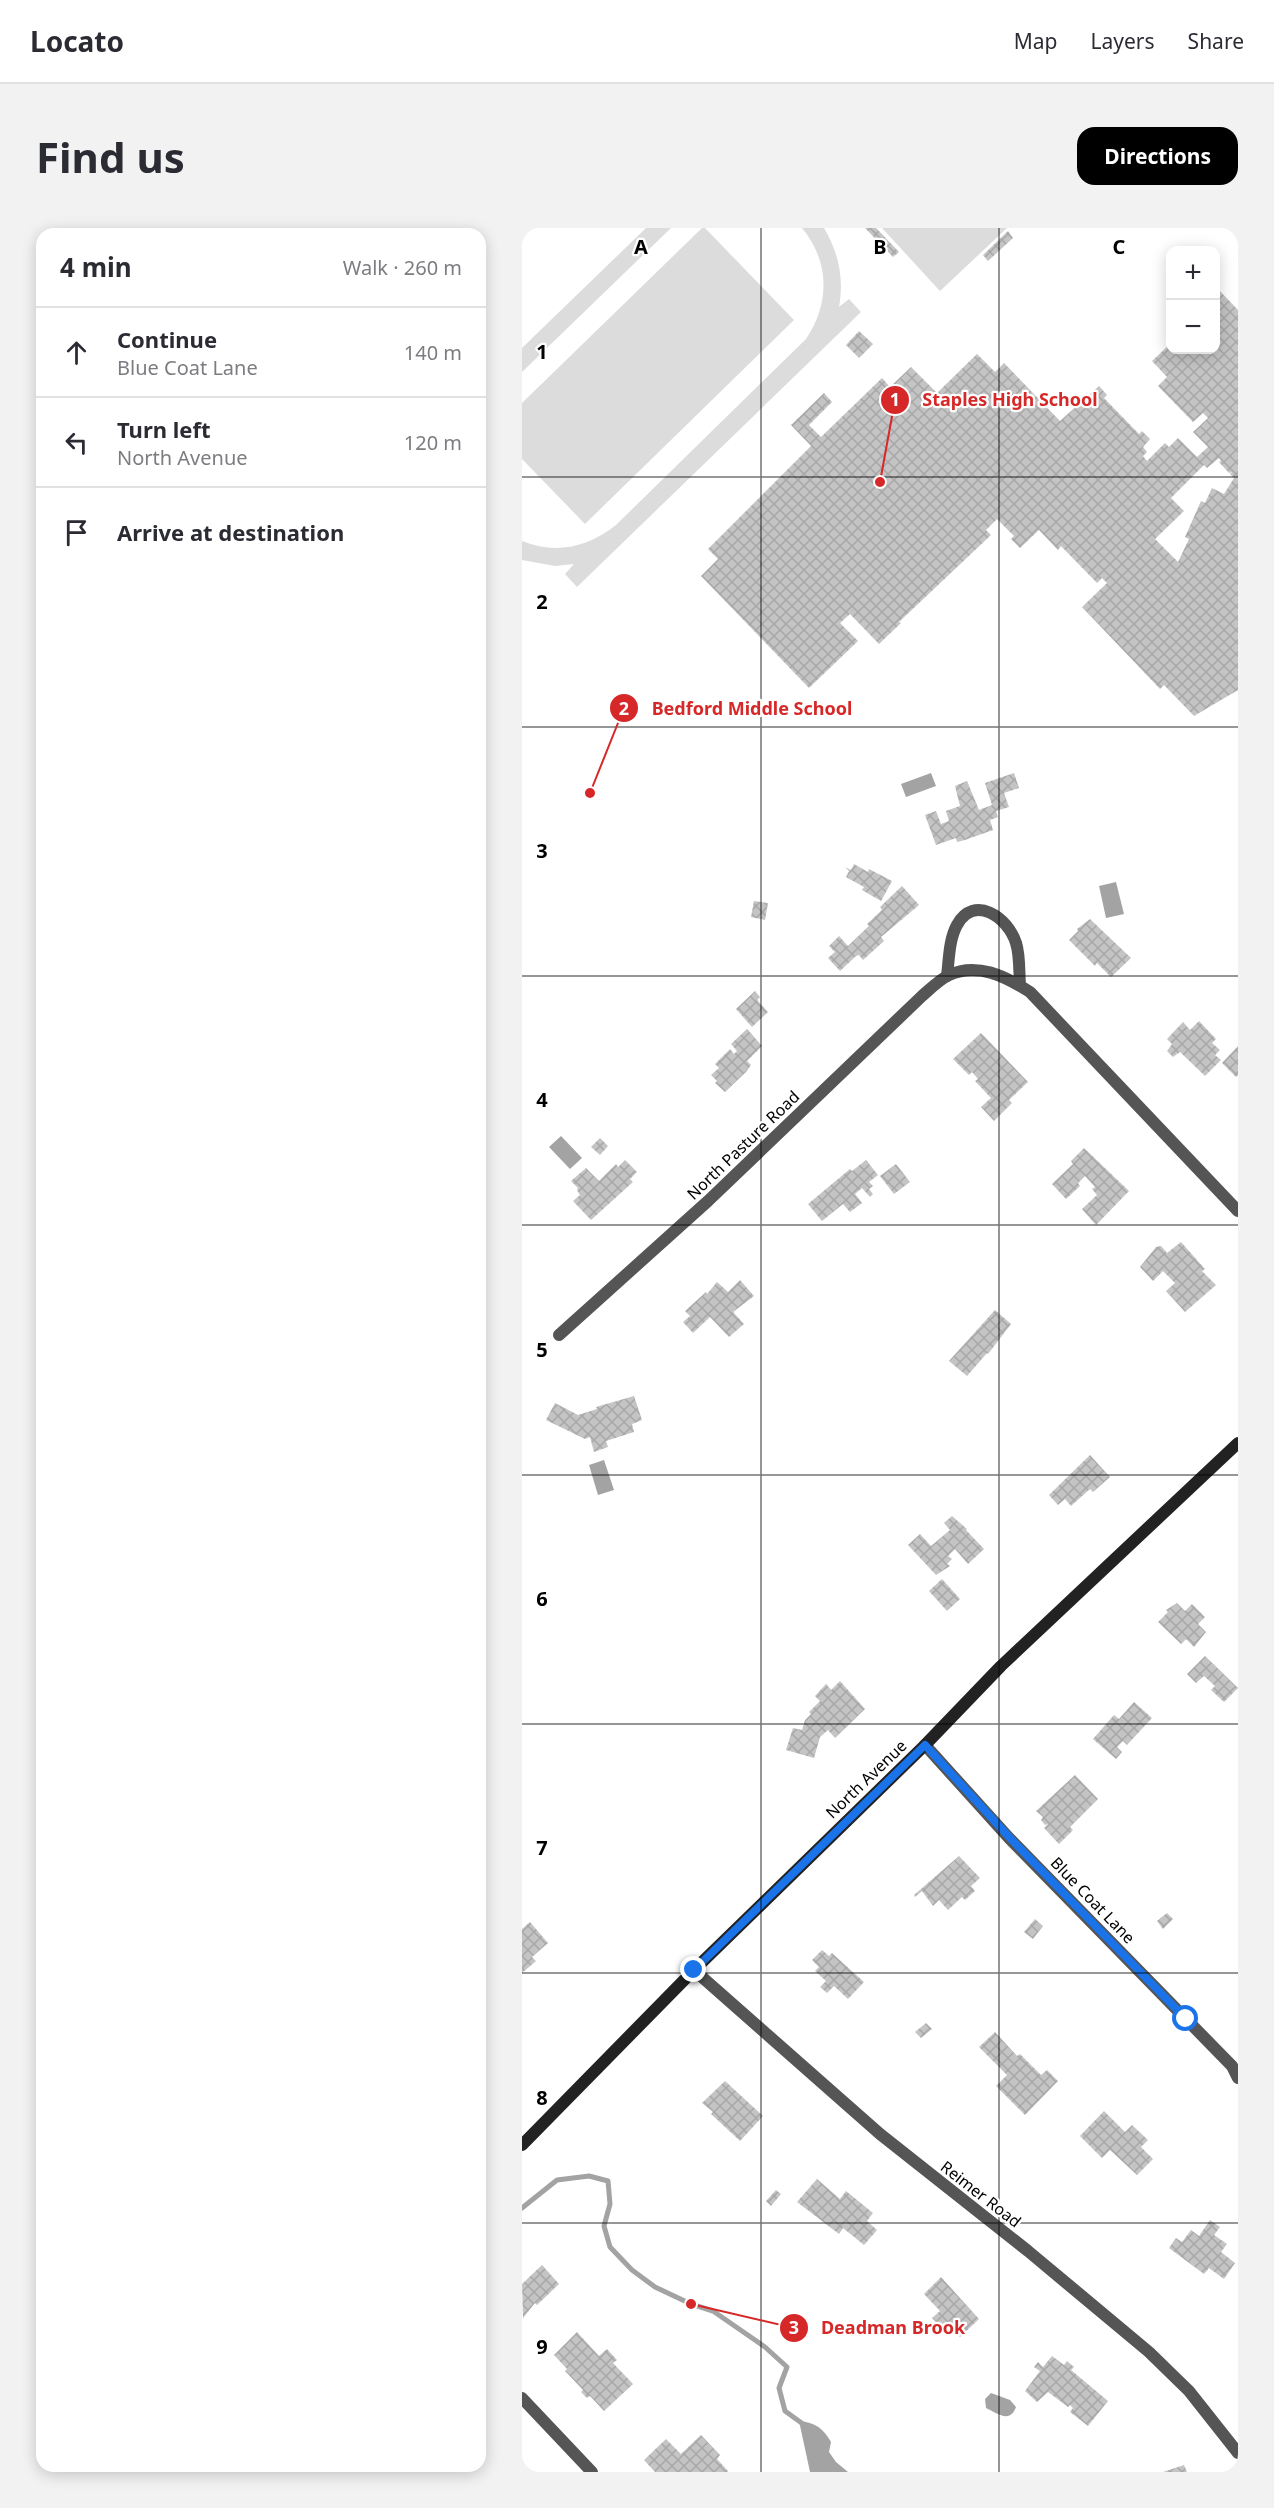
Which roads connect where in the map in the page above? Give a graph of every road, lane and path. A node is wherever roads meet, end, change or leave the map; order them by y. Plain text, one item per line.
1 (947, 976) junction
2 (1020, 985) junction
3 (1238, 1211) edge
4 (559, 1335) dead end
5 (1238, 1443) edge
6 (925, 1745) junction
7 (694, 1970) junction
8 (1238, 2078) edge
9 (522, 2145) edge
10 (522, 2398) edge
11 (1238, 2453) edge
12 (592, 2472) edge

1 - 2 street, North Pasture Road
1 - 2 street
1 - 4 street, North Pasture Road
2 - 3 street, North Pasture Road
5 - 6 street, North Avenue
6 - 7 street, North Avenue
6 - 8 street, Blue Coat Lane
7 - 9 street, North Avenue
7 - 11 street, Reimer Road
10 - 12 street

